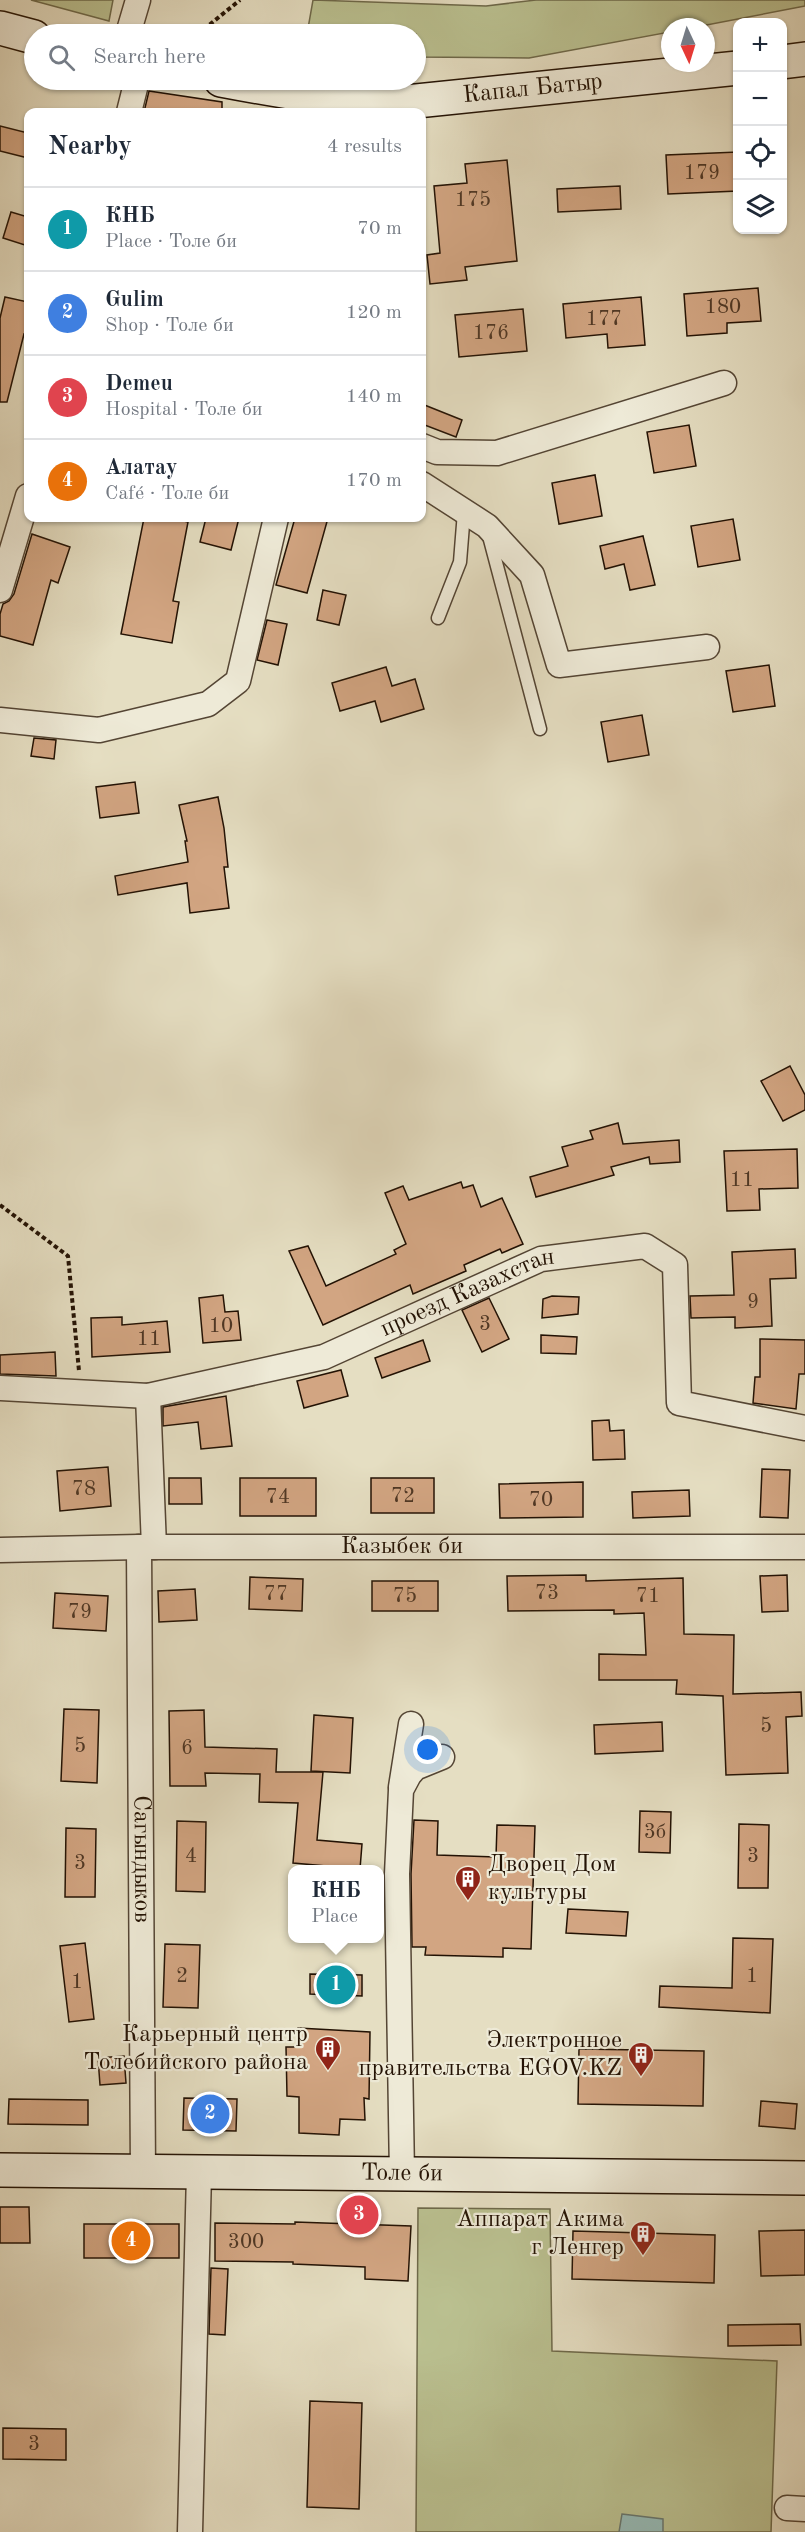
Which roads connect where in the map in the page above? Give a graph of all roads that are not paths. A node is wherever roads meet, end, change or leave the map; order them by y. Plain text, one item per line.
1 (138, 0) edge
2 (131, 24) edge
3 (0, 28) edge
4 (24, 34) edge
5 (805, 59) edge
6 (787, 61) edge
7 (733, 69) edge
8 (134, 90) edge
9 (285, 90) edge
10 (130, 108) edge
11 (396, 108) edge
12 (724, 382) dead end
13 (426, 448) edge
14 (426, 487) edge
15 (24, 509) edge
16 (464, 512) junction
17 (275, 522) edge
18 (486, 526) junction
19 (0, 590) edge
20 (438, 618) dead end
21 (707, 647) dead end
22 (0, 720) edge
23 (540, 729) dead end
24 (0, 1388) edge
25 (148, 1396) junction
26 (805, 1428) edge
27 (146, 1547) junction
28 (805, 1547) edge
29 (0, 1550) edge
30 (411, 1724) dead end
31 (442, 1757) dead end
32 (401, 1790) junction
33 (0, 2170) edge
34 (143, 2173) junction
35 (199, 2173) junction
36 (402, 2175) junction
37 (805, 2178) edge
38 (190, 2532) edge

1 - 2 street
3 - 4 main road
5 - 6 main road
7 - 11 main road, Капал Батыр
8 - 10 street
9 - 11 main road, Капал Батыр
12 - 13 street
14 - 16 street
15 - 19 street
16 - 18 street
16 - 20 lane
17 - 22 street
18 - 21 street
18 - 23 lane
24 - 25 street, проезд Казахстан
25 - 26 street, проезд Казахстан
25 - 27 street, Сагындыков
27 - 28 street, Казыбек би
27 - 29 street, Казыбек би
27 - 34 street, Сагындыков
30 - 32 street
31 - 32 street
32 - 36 street
33 - 34 main road, Толе би
34 - 35 main road, Толе би
35 - 36 main road, Толе би
35 - 38 street
36 - 37 main road, Толе би

